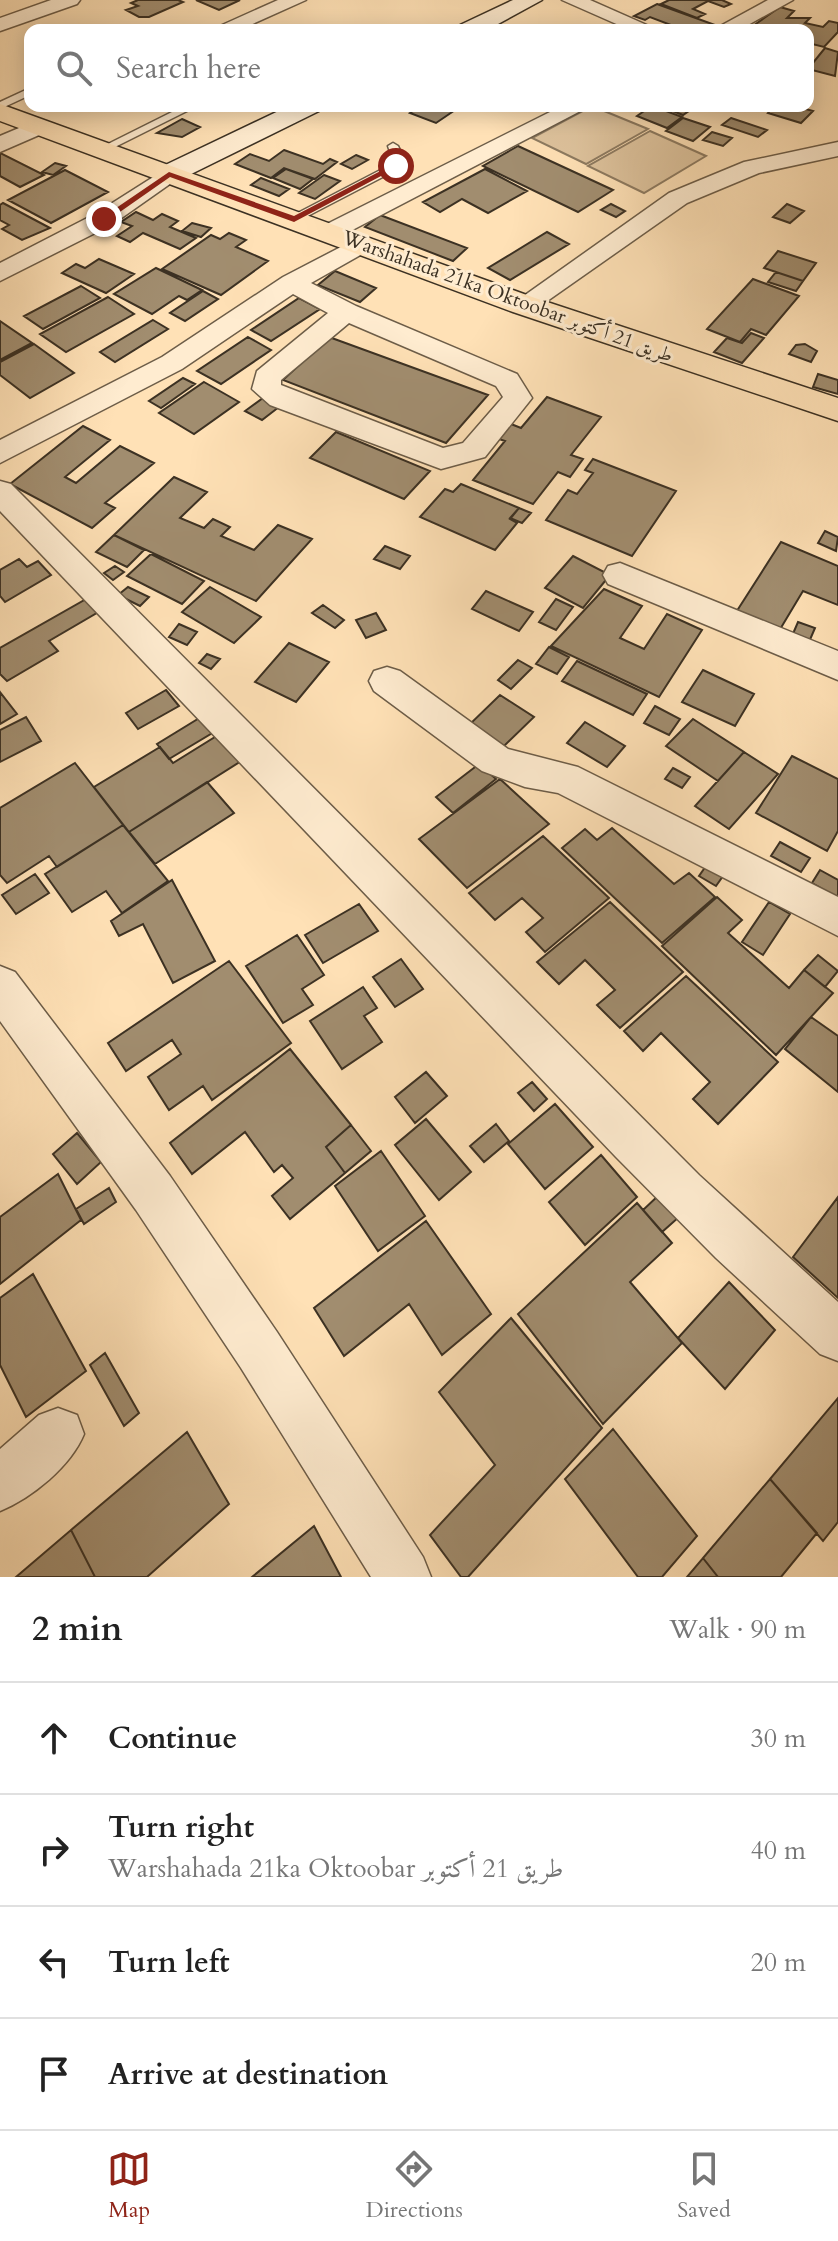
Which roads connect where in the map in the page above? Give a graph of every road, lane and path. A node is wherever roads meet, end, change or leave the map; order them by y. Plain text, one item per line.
1 (70, 0) edge
2 (296, 0) edge
3 (531, 0) edge
4 (572, 0) edge
5 (783, 0) edge
6 (236, 24) edge
7 (481, 24) edge
8 (633, 24) edge
9 (735, 24) edge
10 (0, 25) edge
11 (180, 112) edge
12 (298, 112) edge
13 (567, 112) edge
14 (17, 113) edge
15 (0, 145) edge
16 (393, 146) dead end
17 (103, 149) junction
18 (838, 149) edge
19 (169, 174) junction
20 (294, 219) junction
21 (330, 232) junction
22 (362, 244) junction
23 (0, 273) edge
24 (292, 283) junction
25 (524, 305) junction
26 (346, 312) junction
27 (838, 410) edge
28 (0, 453) edge
29 (0, 492) edge
30 (620, 575) dead end
31 (838, 666) edge
32 (387, 681) dead end
33 (838, 917) edge
34 (0, 986) edge
35 (838, 1336) edge
36 (58, 1434) dead end
37 (0, 1484) edge
38 (403, 1577) edge

1 - 10 street
2 - 6 street
3 - 7 street
4 - 8 street
5 - 9 street
11 - 17 lane
12 - 19 street
13 - 21 street
14 - 15 street
14 - 17 main road, Warshahada 21ka Oktoobar طريق 21 أكتوبر
16 - 20 lane
17 - 19 main road, Warshahada 21ka Oktoobar طريق 21 أكتوبر
18 - 25 street
19 - 20 main road, Warshahada 21ka Oktoobar طريق 21 أكتوبر
19 - 23 street
20 - 21 main road, Warshahada 21ka Oktoobar طريق 21 أكتوبر
21 - 22 main road, Warshahada 21ka Oktoobar طريق 21 أكتوبر
22 - 24 street
22 - 25 main road, Warshahada 21ka Oktoobar طريق 21 أكتوبر
24 - 26 street
24 - 28 street
25 - 27 main road, Warshahada 21ka Oktoobar طريق 21 أكتوبر
26 - 26 street
29 - 35 street
30 - 31 street
32 - 33 street
34 - 38 street
36 - 37 street

